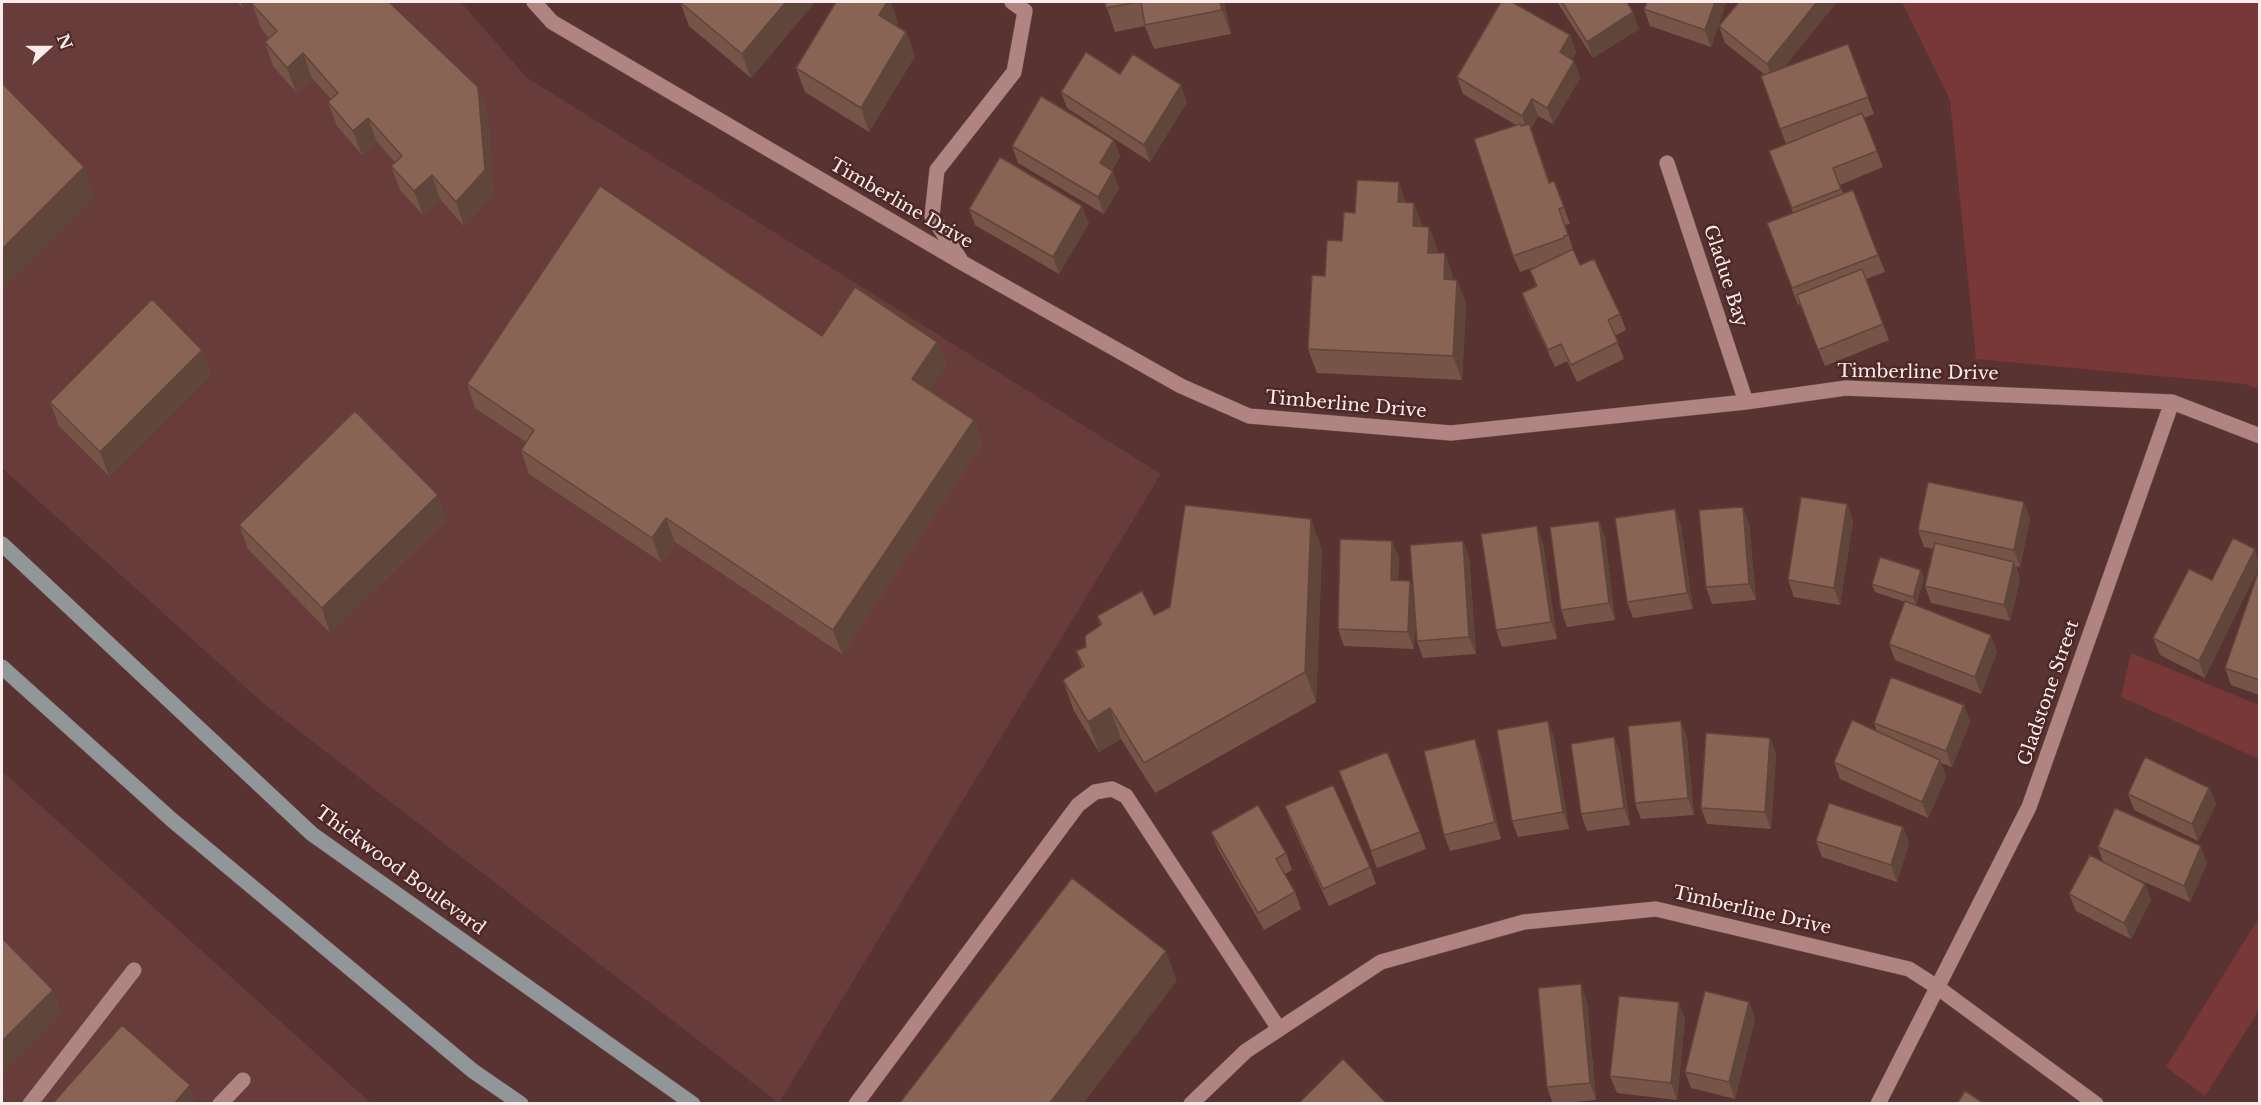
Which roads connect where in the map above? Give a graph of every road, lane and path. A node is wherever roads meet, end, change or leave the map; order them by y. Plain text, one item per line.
1 (534, 2) edge
2 (1012, 2) edge
3 (1667, 163) dead end
4 (961, 262) junction
5 (1746, 402) junction
6 (2172, 402) junction
7 (2259, 436) edge
8 (2, 544) edge
9 (2, 667) edge
10 (134, 970) dead end
11 (1937, 987) junction
12 (1279, 1029) junction
13 (243, 1080) dead end
14 (30, 1104) edge
15 (220, 1104) edge
16 (521, 1104) edge
17 (693, 1104) edge
18 (856, 1104) edge
19 (1191, 1104) edge
20 (1878, 1104) edge
21 (2096, 1104) edge

1 - 4 street, Timberline Drive
2 - 4 street
3 - 5 street, Gladue Bay
4 - 5 street, Timberline Drive
5 - 6 street, Timberline Drive
6 - 7 street, Timberline Drive
6 - 11 street, Gladstone Street
8 - 17 main road, Thickwood Boulevard
9 - 16 main road
10 - 14 street
11 - 12 street, Timberline Drive
11 - 20 street, Gladstone Street
11 - 21 street, Timberline Drive
12 - 18 street
12 - 19 street, Timberline Drive
13 - 15 street

